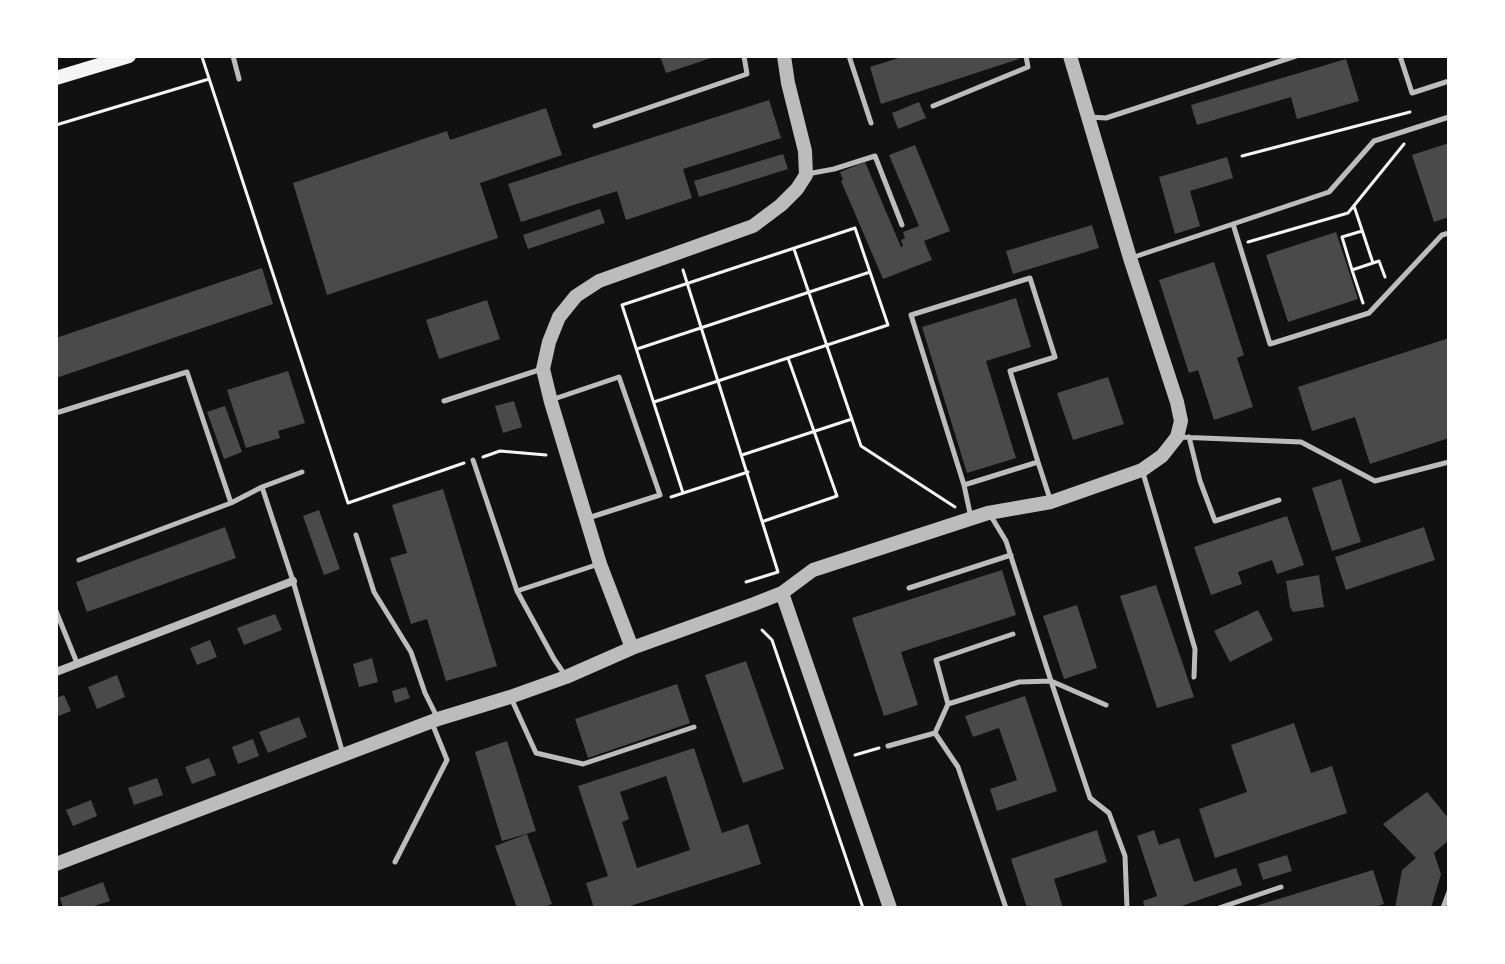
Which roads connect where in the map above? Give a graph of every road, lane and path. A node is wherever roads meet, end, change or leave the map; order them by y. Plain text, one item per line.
1 (129, 56) edge
2 (233, 56) edge
3 (744, 56) edge
4 (784, 56) edge
5 (849, 56) edge
6 (1026, 56) edge
7 (1070, 56) edge
8 (1296, 56) edge
9 (1400, 56) edge
10 (202, 57) edge
11 (56, 78) edge
12 (211, 78) junction
13 (239, 79) dead end
14 (1449, 81) edge
15 (933, 106) dead end
16 (1410, 112) dead end
17 (1089, 117) junction
18 (1449, 117) edge
19 (871, 123) dead end
20 (56, 125) edge
21 (595, 126) dead end
22 (1404, 144) dead end
23 (1242, 156) dead end
24 (806, 175) junction
25 (1354, 206) junction
26 (1233, 224) junction
27 (902, 225) dead end
28 (1362, 231) junction
29 (1449, 233) edge
30 (1252, 247) dead end
31 (794, 249) junction
32 (1130, 258) junction
33 (1373, 263) junction
34 (683, 270) dead end
35 (1352, 270) junction
36 (870, 272) junction
37 (1386, 281) dead end
38 (687, 283) junction
39 (809, 292) junction
40 (1371, 296) dead end
41 (702, 326) junction
42 (827, 346) junction
43 (637, 349) junction
44 (788, 358) junction
45 (543, 369) junction
46 (719, 380) junction
47 (551, 400) junction
48 (444, 401) dead end
49 (654, 402) junction
50 (56, 413) edge
51 (852, 419) junction
52 (814, 431) junction
53 (1183, 437) junction
54 (546, 455) dead end
55 (742, 455) junction
56 (473, 460) junction
57 (1038, 462) junction
58 (1449, 462) edge
59 (1142, 470) junction
60 (302, 472) dead end
61 (748, 472) junction
62 (964, 485) junction
63 (262, 487) junction
64 (683, 493) junction
65 (671, 497) dead end
66 (1279, 500) dead end
67 (1051, 502) junction
68 (231, 503) junction
69 (955, 507) dead end
70 (988, 513) junction
71 (587, 519) junction
72 (971, 519) junction
73 (764, 521) junction
74 (356, 535) dead end
75 (1011, 555) junction
76 (79, 560) dead end
77 (600, 564) junction
78 (293, 581) junction
79 (746, 582) dead end
80 (909, 588) dead end
81 (517, 591) junction
82 (782, 593) junction
83 (56, 611) edge
84 (762, 630) dead end
85 (1013, 634) dead end
86 (632, 648) junction
87 (77, 664) junction
88 (56, 672) edge
89 (566, 677) junction
90 (1194, 677) dead end
91 (1051, 681) junction
92 (510, 697) junction
93 (948, 704) junction
94 (1106, 705) dead end
95 (435, 721) junction
96 (694, 727) dead end
97 (935, 733) junction
98 (888, 746) joint
99 (343, 756) junction
100 (840, 761) junction
101 (395, 862) dead end
102 (56, 864) edge
103 (1281, 887) dead end
104 (1449, 892) edge
105 (863, 908) edge
106 (890, 908) edge
107 (1006, 908) edge
108 (1127, 908) edge
109 (1219, 908) edge
110 (1443, 908) edge

1 - 11 main road
2 - 13 lane
3 - 21 lane
4 - 24 street
5 - 19 lane
6 - 15 lane
7 - 17 street
8 - 17 lane
9 - 14 lane
10 - 12 path
12 - 20 path
12 - 56 path
16 - 23 path
17 - 32 street
18 - 26 lane
22 - 25 path
24 - 27 lane
24 - 45 street
25 - 28 path
25 - 30 path
26 - 29 lane
26 - 32 lane
28 - 33 path
28 - 35 path
31 - 36 path
31 - 38 path
31 - 39 path
32 - 53 street
33 - 35 path
33 - 37 path
34 - 38 path
35 - 40 path
36 - 39 path
36 - 42 path
38 - 41 path
38 - 43 path
39 - 41 path
39 - 42 path
41 - 43 path
41 - 46 path
42 - 44 path
42 - 51 path
43 - 49 path
44 - 46 path
44 - 52 path
45 - 47 street
45 - 48 lane
46 - 49 path
46 - 55 path
47 - 71 street
47 - 71 lane
49 - 64 path
50 - 68 lane
51 - 52 path
51 - 69 path
52 - 55 path
52 - 73 path
53 - 58 lane
53 - 59 street
53 - 66 lane
54 - 56 path
55 - 61 path
56 - 81 lane
57 - 62 lane
57 - 62 lane
57 - 67 lane
59 - 67 street
59 - 90 lane
60 - 63 lane
61 - 64 path
61 - 73 path
62 - 72 lane
63 - 68 lane
63 - 78 lane
64 - 65 path
67 - 70 street
68 - 76 lane
70 - 72 street
70 - 75 lane
71 - 77 street
72 - 82 street
73 - 79 path
74 - 95 lane
75 - 80 lane
75 - 91 lane
77 - 81 lane
77 - 86 street
78 - 87 street
78 - 99 lane
81 - 89 lane
82 - 86 street
82 - 100 street
83 - 87 lane
84 - 105 path
85 - 93 lane
86 - 89 street
87 - 88 street
89 - 92 street
91 - 93 lane
91 - 94 lane
91 - 108 lane
92 - 95 street
92 - 96 lane
93 - 97 lane
95 - 99 street
95 - 101 lane
97 - 98 lane
97 - 107 lane
98 - 100 path
99 - 102 street
100 - 106 street
103 - 109 lane
104 - 110 lane

